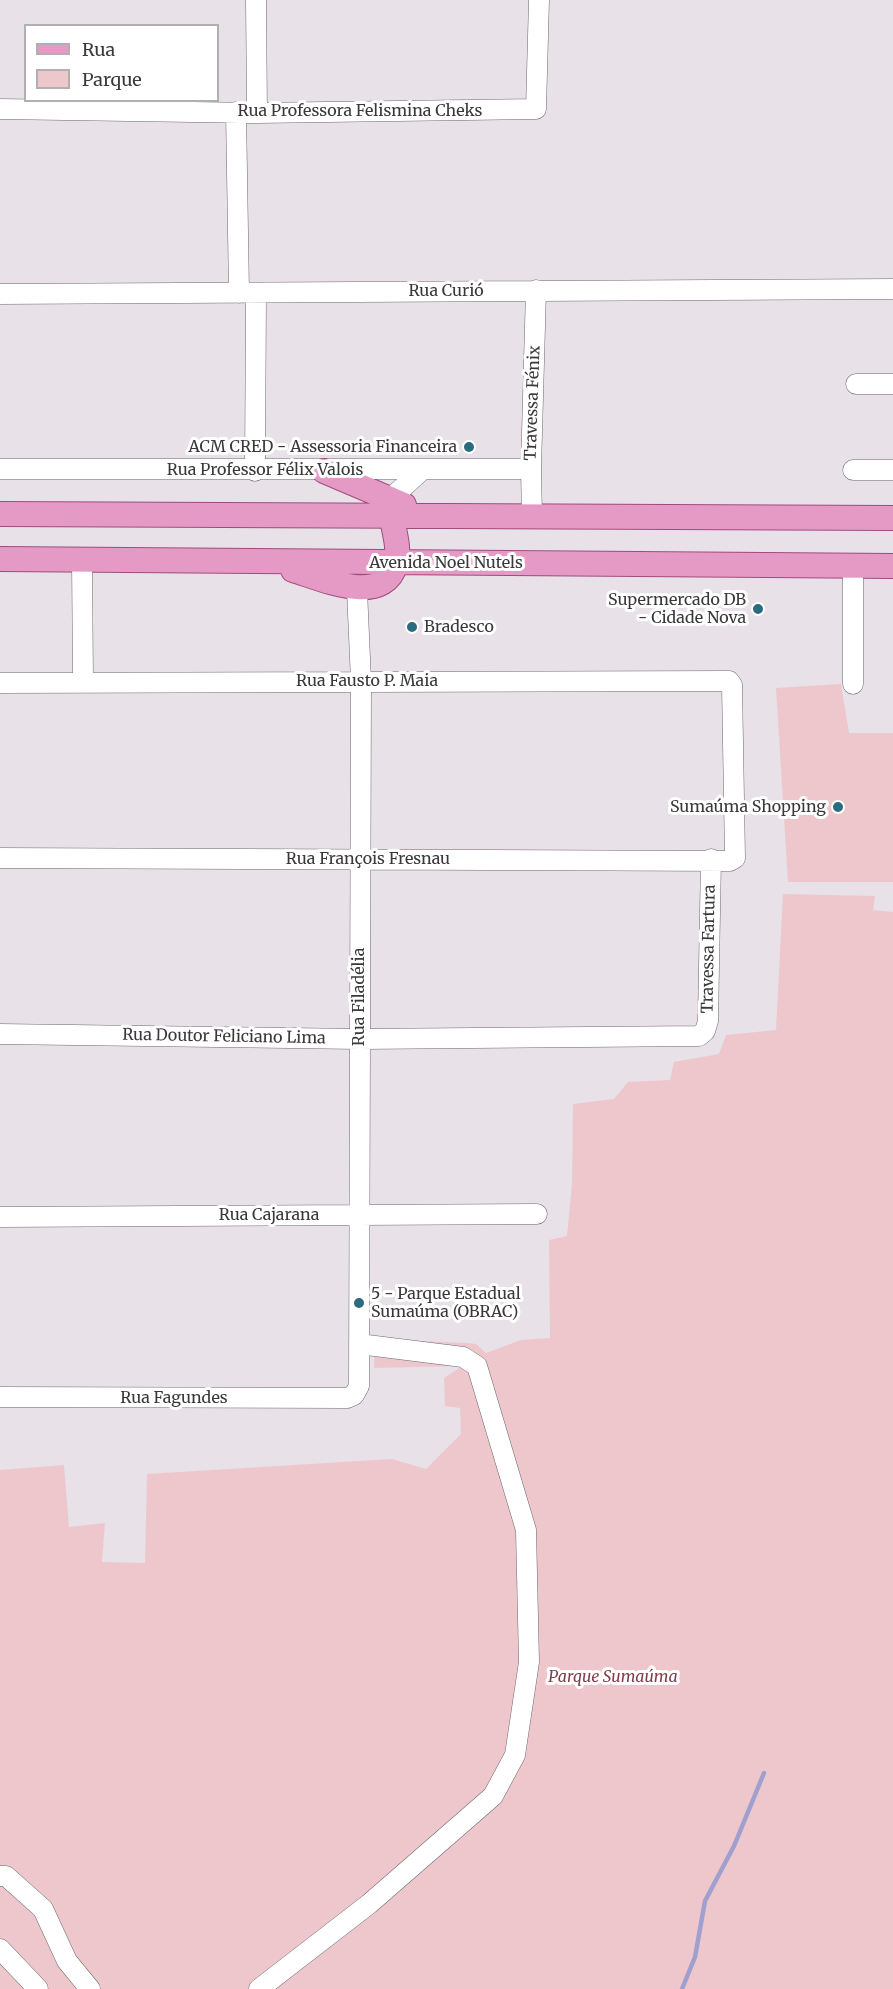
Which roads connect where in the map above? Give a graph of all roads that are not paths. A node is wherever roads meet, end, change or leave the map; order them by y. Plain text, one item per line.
1 (256, 0) edge
2 (539, 0) edge
3 (0, 109) edge
4 (236, 112) junction
5 (258, 113) junction
6 (893, 289) edge
7 (536, 290) junction
8 (247, 293) junction
9 (0, 294) edge
10 (856, 384) dead end
11 (893, 384) edge
12 (0, 469) edge
13 (531, 469) junction
14 (422, 470) junction
15 (853, 470) dead end
16 (893, 470) edge
17 (255, 471) junction
18 (324, 471) junction
19 (390, 507) junction
20 (0, 514) edge
21 (532, 517) junction
22 (893, 518) edge
23 (0, 559) edge
24 (82, 560) junction
25 (264, 562) junction
26 (396, 563) junction
27 (853, 566) junction
28 (893, 566) edge
29 (357, 590) junction
30 (361, 681) junction
31 (83, 682) junction
32 (0, 683) edge
33 (853, 684) dead end
34 (0, 858) edge
35 (735, 858) joint
36 (711, 859) junction
37 (359, 860) junction
38 (0, 1034) edge
39 (699, 1036) joint
40 (360, 1039) junction
41 (537, 1214) dead end
42 (360, 1215) junction
43 (0, 1217) edge
44 (359, 1344) junction
45 (0, 1397) edge
46 (347, 1398) joint
47 (0, 1876) edge
48 (0, 1949) edge
49 (38, 1989) edge
50 (90, 1989) edge
51 (259, 1989) edge

1 - 5 street
2 - 5 street, Rua Professora Felismina Cheks
3 - 4 street, Rua Professora Felismina Cheks
4 - 5 street, Rua Professora Felismina Cheks
4 - 8 street
6 - 7 street, Rua Curió
7 - 8 street, Rua Curió
7 - 13 street, Travessa Fénix
8 - 9 street, Rua Curió
8 - 17 street
10 - 11 street
12 - 17 street, Rua Professor Félix Valois
13 - 14 street, Rua Professor Félix Valois
13 - 21 street, Travessa Fénix
14 - 18 street, Rua Professor Félix Valois
14 - 19 street
15 - 16 street
17 - 18 street, Rua Professor Félix Valois
18 - 19 main road
19 - 20 main road
19 - 21 main road
19 - 26 main road
21 - 22 main road
23 - 24 main road, Avenida Noel Nutels
24 - 25 main road, Avenida Noel Nutels
24 - 31 street
25 - 26 main road, Avenida Noel Nutels
25 - 29 main road
26 - 27 main road, Avenida Noel Nutels
26 - 29 main road
27 - 28 main road, Avenida Noel Nutels
27 - 33 street
29 - 30 street, Rua Filadélia
30 - 31 street, Rua Fausto P. Maia
30 - 35 street, Rua Fausto P. Maia
30 - 37 street, Rua Filadélia
31 - 32 street, Rua Fausto P. Maia
34 - 37 street, Rua François Fresnau
35 - 36 street, Rua François Fresnau
36 - 37 street, Rua François Fresnau
36 - 39 street, Travessa Fartura
37 - 40 street, Rua Filadélia
38 - 40 street, Rua Doutor Feliciano Lima
39 - 40 street, Rua Doutor Feliciano Lima
40 - 42 street, Rua Filadélia
41 - 42 street, Rua Cajarana
42 - 43 street, Rua Cajarana
42 - 44 street, Rua Filadélia
44 - 46 street, Rua Filadélia
44 - 51 street
45 - 46 street, Rua Fagundes
47 - 50 street
48 - 49 street

